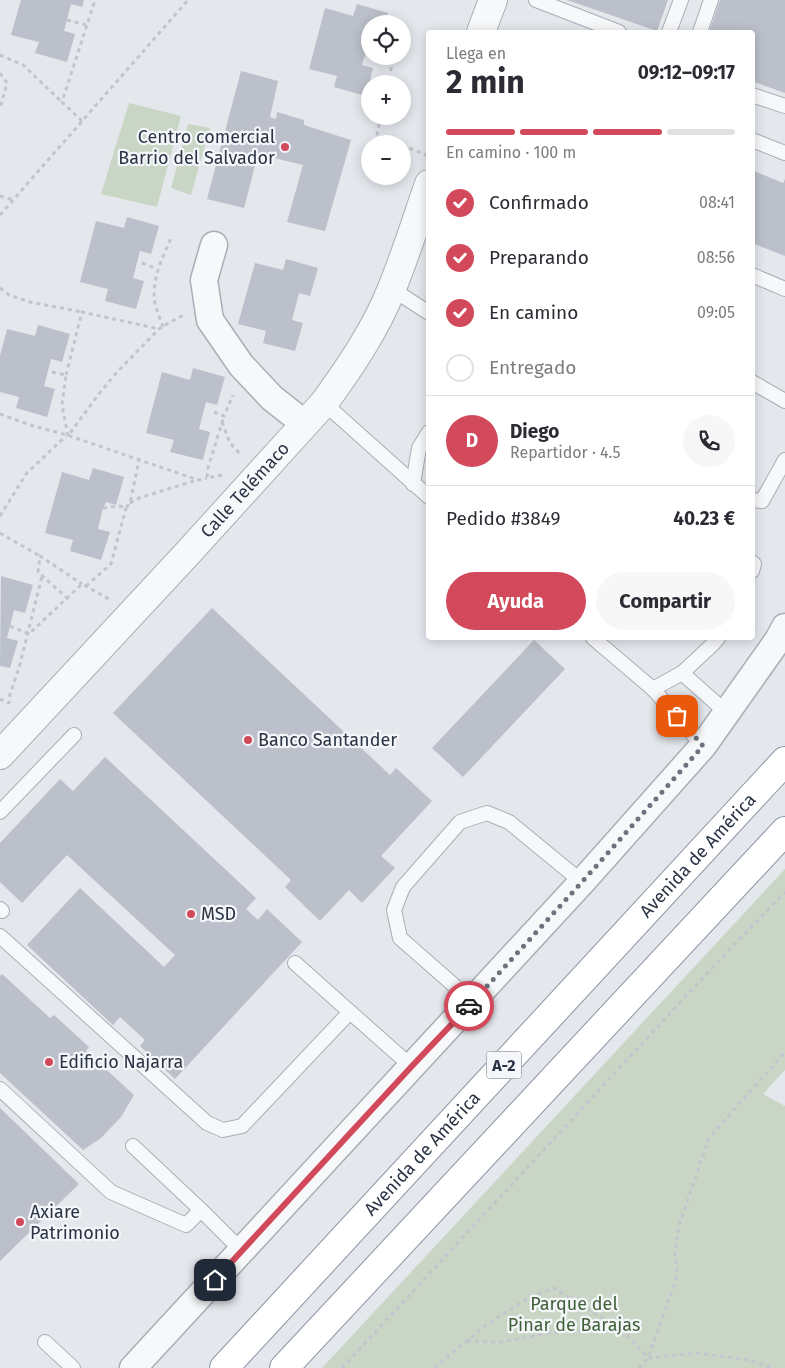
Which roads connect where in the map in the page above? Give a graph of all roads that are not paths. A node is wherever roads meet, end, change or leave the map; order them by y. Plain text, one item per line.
1 (492, 0) edge
2 (538, 0) edge
3 (681, 0) edge
4 (711, 0) edge
5 (482, 30) edge
6 (614, 30) edge
7 (670, 30) edge
8 (701, 30) edge
9 (755, 96) edge
10 (785, 106) edge
11 (755, 141) edge
12 (785, 153) edge
13 (426, 193) edge
14 (214, 246) dead end
15 (755, 276) edge
16 (392, 289) junction
17 (785, 289) edge
18 (426, 311) edge
19 (755, 384) edge
20 (785, 401) edge
21 (324, 403) junction
22 (305, 424) junction
23 (426, 436) edge
24 (785, 460) edge
25 (413, 484) junction
26 (426, 495) edge
27 (755, 500) edge
28 (785, 627) edge
29 (595, 640) edge
30 (716, 640) edge
31 (682, 673) junction
32 (653, 689) junction
33 (727, 712) junction
34 (74, 735) dead end
35 (703, 746) junction
36 (0, 755) edge
37 (785, 761) edge
38 (0, 812) edge
39 (785, 831) edge
40 (582, 882) junction
41 (0, 936) edge
42 (296, 963) dead end
43 (473, 1002) junction
44 (350, 1012) junction
45 (412, 1066) junction
46 (0, 1089) edge
47 (132, 1146) dead end
48 (201, 1210) junction
49 (242, 1251) junction
50 (45, 1342) dead end
51 (73, 1368) edge
52 (133, 1368) edge
53 (224, 1368) edge
54 (284, 1368) edge

1 - 5 street
2 - 6 lane
3 - 7 lane
4 - 8 lane
9 - 10 lane
11 - 12 lane
13 - 16 street, Calle Telémaco
14 - 22 street
15 - 17 lane
16 - 18 lane
16 - 21 street, Calle Telémaco
19 - 20 lane
21 - 22 street, Calle Telémaco
21 - 25 lane
22 - 36 street, Calle Telémaco
23 - 25 lane
24 - 27 lane
25 - 26 lane
28 - 33 street
29 - 32 lane
30 - 31 lane
31 - 32 lane
31 - 33 lane
32 - 35 lane
33 - 35 street
34 - 38 lane
35 - 40 street
37 - 53 highway, Avenida de América / A-2
39 - 54 highway, A-2
40 - 43 street
40 - 43 lane
41 - 44 lane
42 - 44 lane
43 - 45 street
44 - 45 lane
45 - 49 street
46 - 48 lane
47 - 48 lane
48 - 49 lane
49 - 52 street
50 - 51 lane

